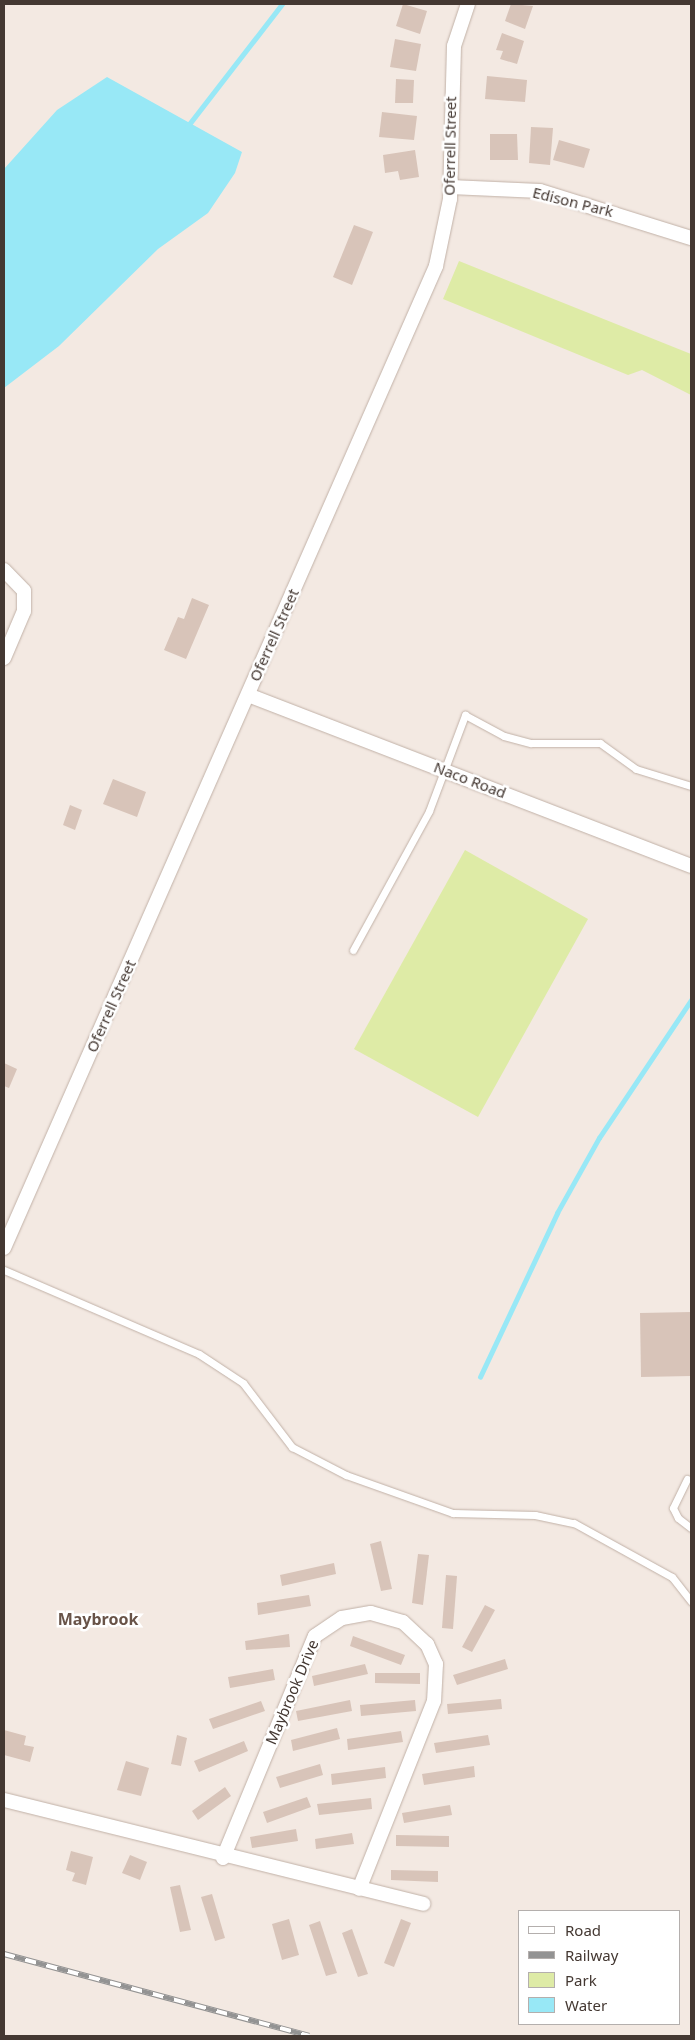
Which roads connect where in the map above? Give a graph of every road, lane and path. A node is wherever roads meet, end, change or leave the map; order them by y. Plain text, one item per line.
1 (468, 4) edge
2 (450, 187) junction
3 (691, 238) edge
4 (4, 570) edge
5 (4, 658) edge
6 (248, 695) junction
7 (443, 769) junction
8 (691, 786) edge
9 (691, 866) edge
10 (353, 950) dead end
11 (4, 1248) edge
12 (4, 1270) edge
13 (687, 1479) dead end
14 (691, 1528) edge
15 (691, 1601) edge
16 (4, 1800) edge
17 (223, 1858) junction
18 (359, 1889) junction
19 (423, 1904) dead end

1 - 2 street, Oferrell Street
2 - 3 street, Edison Park
2 - 6 street, Oferrell Street
4 - 5 street
6 - 7 street, Naco Road
6 - 11 street, Oferrell Street
7 - 8 lane
7 - 9 street, Naco Road
7 - 10 lane
12 - 15 lane
13 - 14 lane
16 - 17 street
17 - 18 street
17 - 18 street, Maybrook Drive
18 - 19 street

